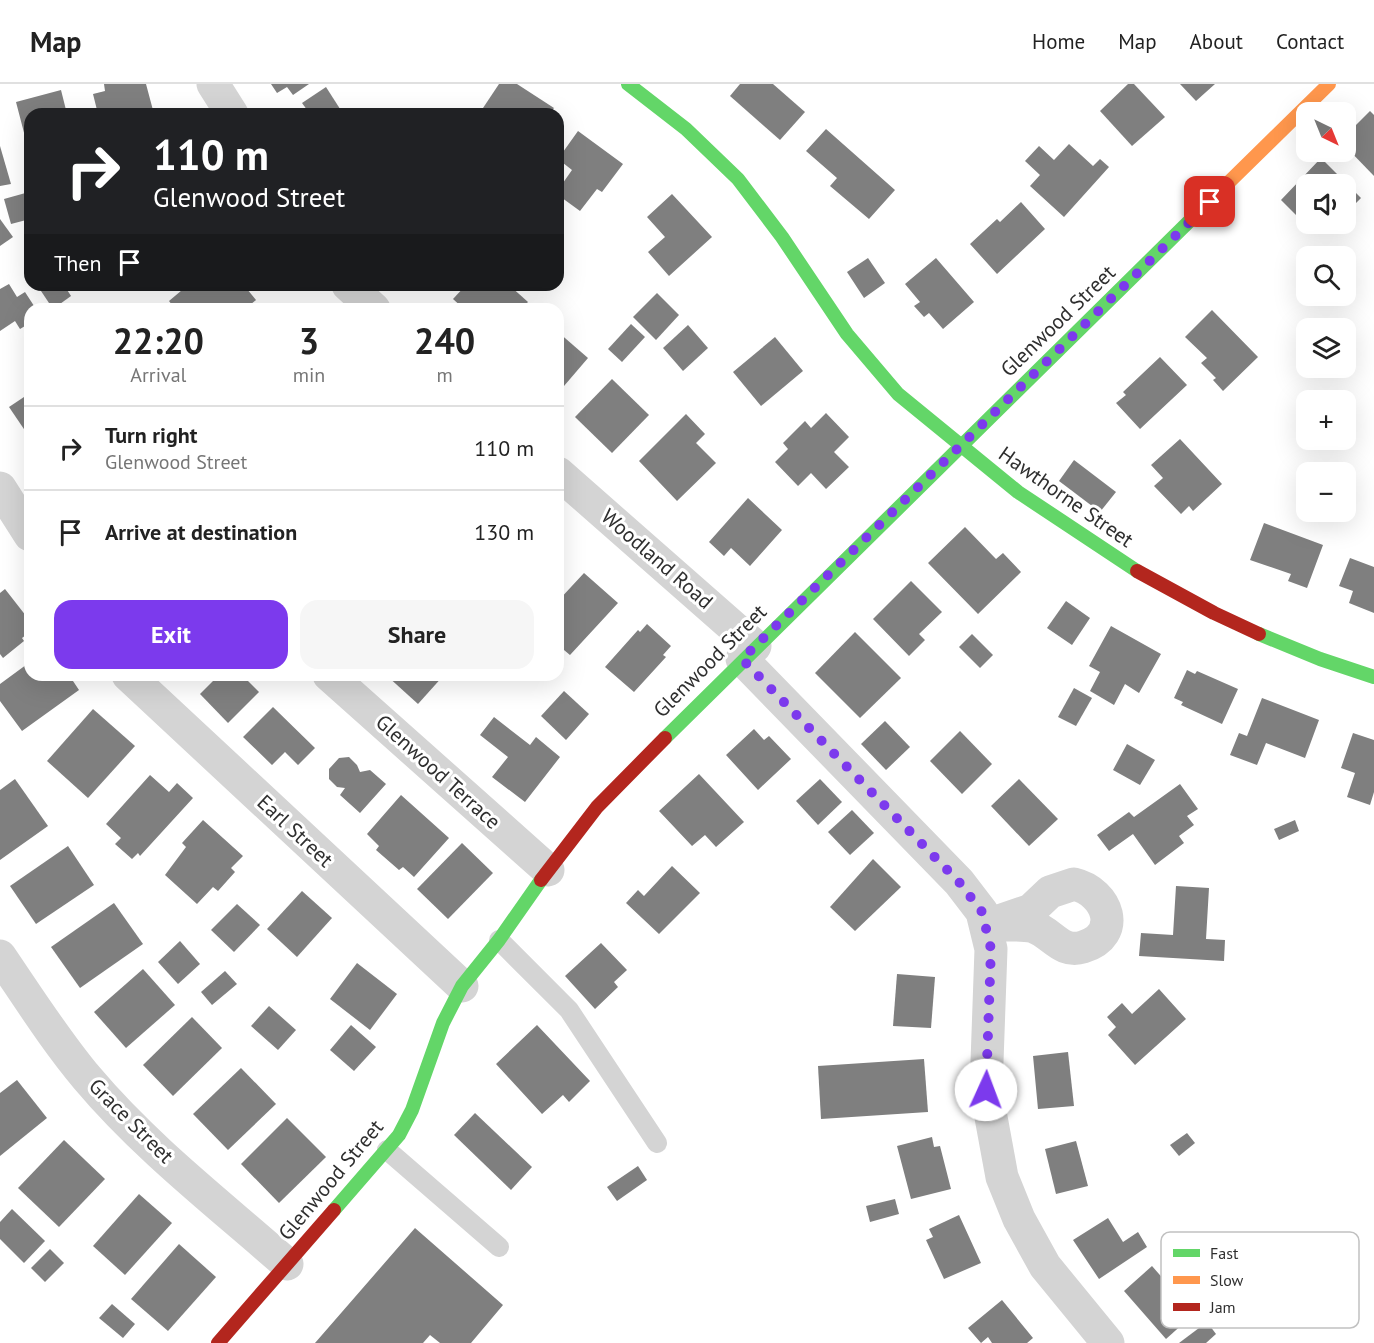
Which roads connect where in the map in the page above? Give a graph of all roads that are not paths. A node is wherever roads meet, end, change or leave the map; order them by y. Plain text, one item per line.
1 (213, 84) edge
2 (628, 84) edge
3 (1329, 84) edge
4 (228, 108) edge
5 (354, 291) edge
6 (368, 303) edge
7 (959, 446) junction
8 (564, 479) edge
9 (749, 652) junction
10 (1374, 677) edge
11 (134, 681) edge
12 (336, 681) edge
13 (548, 870) junction
14 (499, 940) junction
15 (0, 956) edge
16 (462, 986) junction
17 (657, 1143) dead end
18 (387, 1150) junction
19 (499, 1247) dead end
20 (287, 1264) junction
21 (218, 1343) edge
22 (1108, 1343) edge

1 - 4 street
2 - 7 street, Hawthorne Street
3 - 7 street, Glenwood Street
5 - 6 street
7 - 9 street, Glenwood Street
7 - 10 street, Hawthorne Street
8 - 9 street, Woodland Road
9 - 13 street, Glenwood Street
9 - 22 street, Woodland Road
11 - 16 street, Earl Street
12 - 13 street, Glenwood Terrace
13 - 14 street, Glenwood Street
14 - 16 street, Glenwood Street
14 - 17 lane
15 - 20 street, Grace Street
16 - 18 street, Glenwood Street
18 - 19 lane
18 - 20 street, Glenwood Street
20 - 21 street, Glenwood Street

